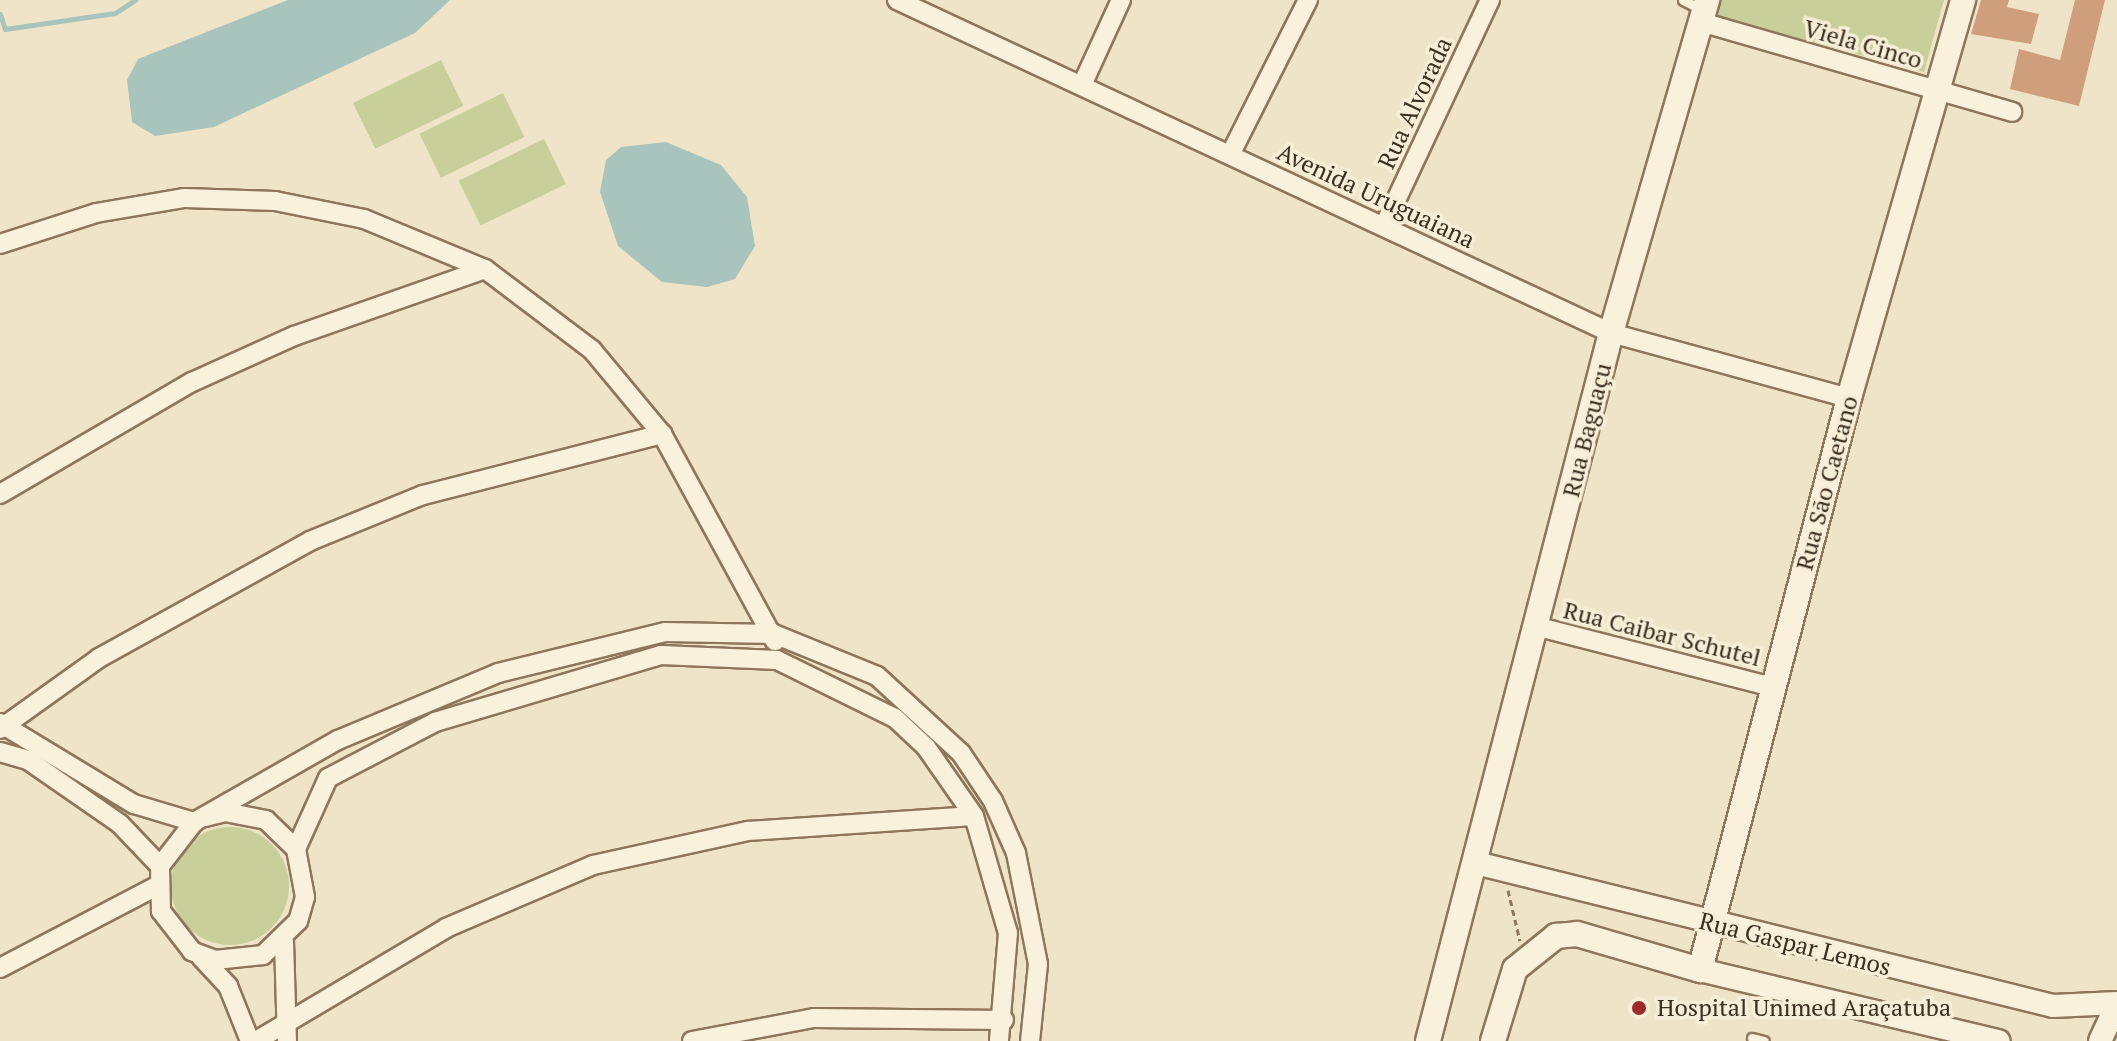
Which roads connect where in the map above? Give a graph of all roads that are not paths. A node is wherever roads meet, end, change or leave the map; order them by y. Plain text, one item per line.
1 (897, 0) edge
2 (1121, 0) edge
3 (1308, 0) edge
4 (1490, 0) edge
5 (1963, 0) edge
6 (1699, 8) edge
7 (938, 9) edge
8 (1082, 85) junction
9 (1937, 90) junction
10 (2012, 112) dead end
11 (1230, 155) junction
12 (1384, 226) junction
13 (0, 244) edge
14 (485, 269) junction
15 (1611, 333) junction
16 (1849, 398) junction
17 (662, 434) junction
18 (0, 494) edge
19 (1539, 627) junction
20 (774, 634) junction
21 (777, 660) junction
22 (1773, 687) junction
23 (2, 726) edge
24 (0, 752) edge
25 (974, 816) junction
26 (199, 819) junction
27 (296, 849) junction
28 (1476, 863) junction
29 (160, 866) junction
30 (1019, 867) junction
31 (996, 873) junction
32 (157, 886) junction
33 (1712, 925) junction
34 (284, 941) junction
35 (192, 951) junction
36 (0, 968) edge
37 (1700, 970) junction
38 (2117, 1004) edge
39 (288, 1020) junction
40 (1004, 1020) junction
41 (1752, 1038) dead end
42 (253, 1041) edge
43 (287, 1041) edge
44 (692, 1041) edge
45 (999, 1041) edge
46 (1030, 1041) edge
47 (1428, 1041) edge
48 (1493, 1041) edge
49 (1764, 1041) edge
50 (1999, 1041) edge
51 (2100, 1041) edge

1 - 7 street, Avenida Uruguaiana
2 - 8 street
3 - 11 street
4 - 12 street, Rua Alvorada
5 - 9 main road, Rua São Caetano
6 - 9 street, Viela Cinco
6 - 15 main road, Rua Baguaçu
7 - 8 street, Avenida Uruguaiana
8 - 11 street, Avenida Uruguaiana
9 - 10 street, Viela Cinco
9 - 16 main road, Rua São Caetano
11 - 12 street, Avenida Uruguaiana
12 - 15 street, Avenida Uruguaiana
13 - 14 street
14 - 17 street
14 - 18 street
15 - 16 street, Avenida Uruguaiana
15 - 19 main road, Rua Baguaçu
16 - 22 main road, Rua São Caetano
17 - 20 street
17 - 23 street
19 - 22 street, Rua Caibar Schutel
19 - 28 main road, Rua Baguaçu
20 - 21 street
20 - 26 street
20 - 30 street
21 - 25 street
21 - 27 street
22 - 33 main road, Rua São Caetano
23 - 26 street
24 - 29 street
25 - 31 street
25 - 39 street
26 - 27 street
26 - 29 street
27 - 34 street
28 - 33 street, Rua Gaspar Lemos
28 - 47 main road, Rua Baguaçu
29 - 32 street
30 - 31 street
30 - 46 street
31 - 40 street
32 - 35 street
32 - 36 street
33 - 37 main road, Rua São Caetano
33 - 38 street, Rua Gaspar Lemos
34 - 35 street
34 - 39 street
35 - 42 street
37 - 48 main road, Rua Gaspar Lemos
37 - 50 street, Rua Gaspar Lemos
38 - 51 street, Rua Gaspar Lemos
39 - 42 street
39 - 43 street
40 - 44 street
40 - 45 street
41 - 49 lane

